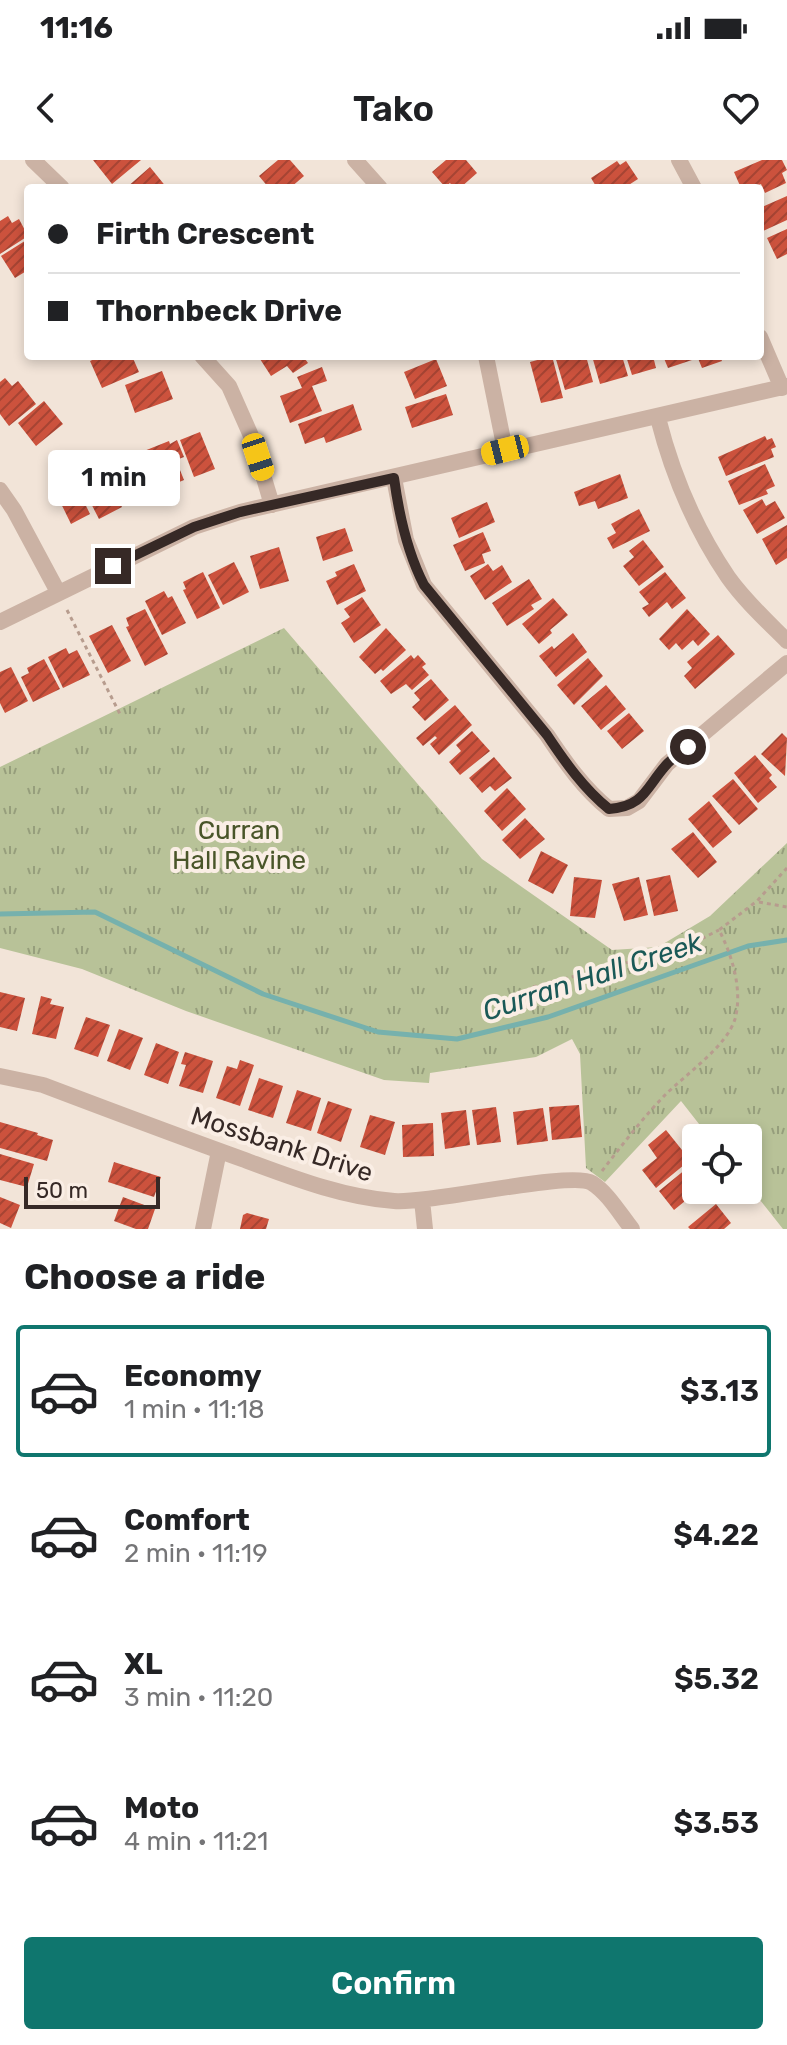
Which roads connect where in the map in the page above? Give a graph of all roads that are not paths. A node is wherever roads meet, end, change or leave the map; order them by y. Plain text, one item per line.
1 (33, 160) edge
2 (355, 160) edge
3 (679, 160) edge
4 (58, 184) edge
5 (376, 184) edge
6 (692, 184) edge
7 (764, 345) edge
8 (206, 360) edge
9 (487, 360) edge
10 (784, 387) edge
11 (658, 418) junction
12 (505, 450) junction
13 (394, 478) junction
14 (0, 490) edge
15 (272, 505) junction
16 (58, 592) junction
17 (0, 622) edge
18 (787, 641) edge
19 (787, 663) edge
20 (0, 1076) edge
21 (219, 1151) junction
22 (422, 1200) junction
23 (203, 1229) edge
24 (425, 1229) edge
25 (632, 1229) edge

1 - 4 street
2 - 5 street
3 - 6 street
7 - 10 street
8 - 15 street
9 - 12 street
10 - 11 street
11 - 12 street
11 - 18 street
12 - 13 street
13 - 15 street
13 - 19 street
14 - 16 street
15 - 16 street
16 - 17 street
20 - 21 street, Mossbank Drive
21 - 22 street, Mossbank Drive
21 - 23 street
22 - 24 street
22 - 25 street, Mossbank Drive

